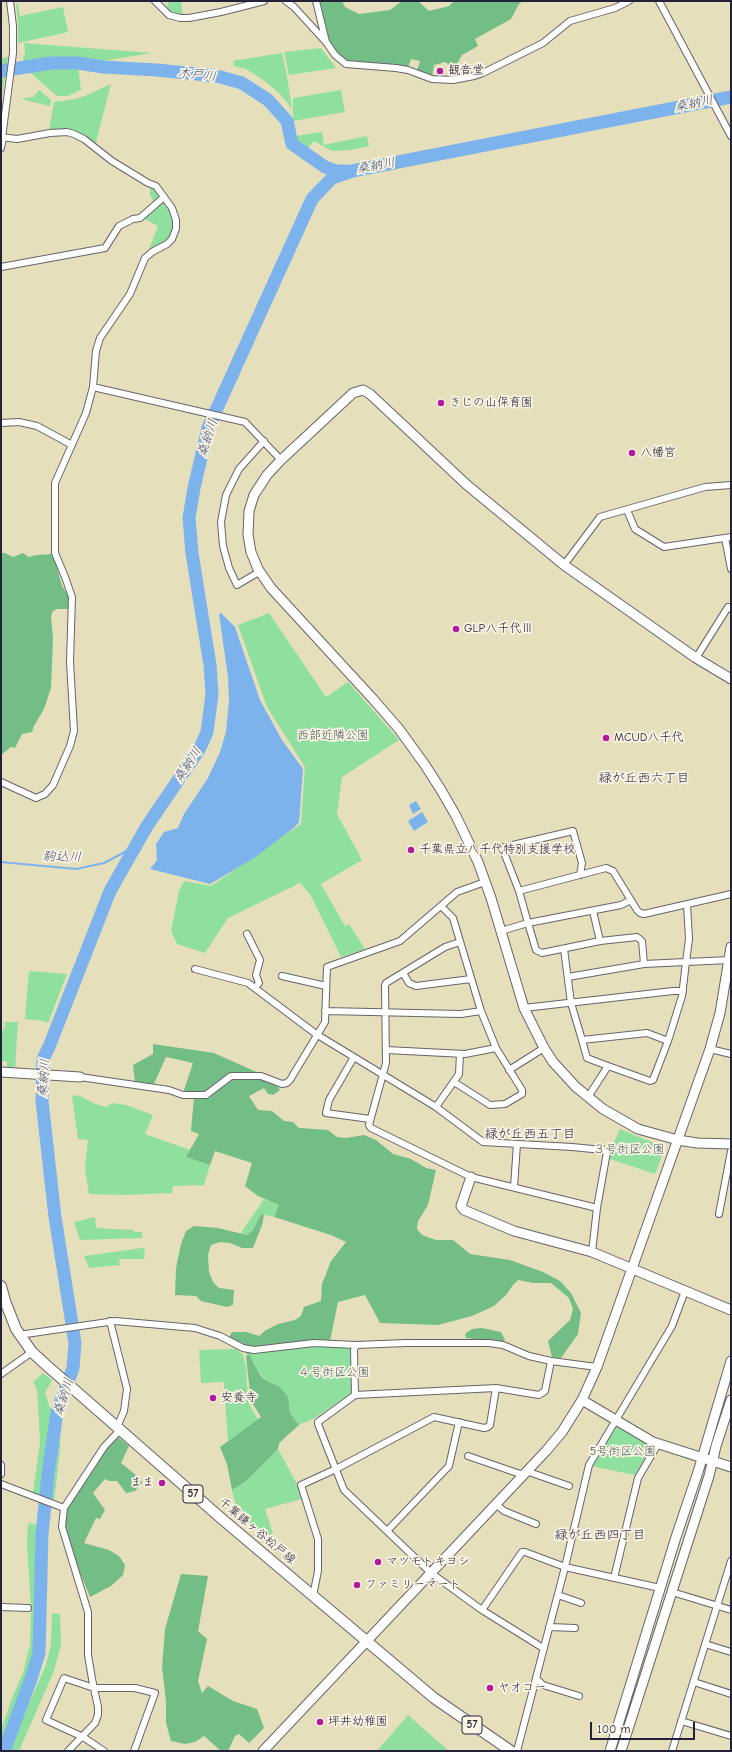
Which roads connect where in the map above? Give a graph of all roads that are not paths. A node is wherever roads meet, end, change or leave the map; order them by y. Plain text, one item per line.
1 (10, 1) edge
2 (155, 1) edge
3 (264, 1) edge
4 (286, 1) edge
5 (316, 1) edge
6 (629, 1) edge
7 (659, 1) edge
8 (326, 42) junction
9 (731, 136) edge
10 (2, 138) edge
11 (1, 148) edge
12 (164, 197) junction
13 (1, 267) edge
14 (94, 387) junction
15 (1, 423) edge
16 (264, 441) junction
17 (72, 445) junction
18 (281, 460) junction
19 (731, 485) edge
20 (627, 510) junction
21 (728, 537) edge
22 (564, 565) junction
23 (731, 569) edge
24 (259, 572) junction
25 (731, 608) edge
26 (696, 658) junction
27 (731, 679) edge
28 (1, 782) edge
29 (580, 875) junction
30 (485, 882) junction
31 (519, 891) junction
32 (731, 894) edge
33 (631, 900) junction
34 (687, 904) junction
35 (441, 906) junction
36 (593, 911) junction
37 (528, 923) junction
38 (501, 931) junction
39 (247, 934) dead end
40 (600, 941) junction
41 (460, 942) junction
42 (731, 947) edge
43 (564, 949) junction
44 (730, 960) junction
45 (686, 962) junction
46 (644, 964) junction
47 (195, 969) dead end
48 (403, 973) junction
49 (282, 976) dead end
50 (568, 977) junction
51 (471, 979) junction
52 (326, 986) junction
53 (255, 988) junction
54 (683, 991) junction
55 (571, 1003) junction
56 (524, 1008) junction
57 (325, 1011) junction
58 (385, 1011) junction
59 (481, 1011) junction
60 (316, 1034) junction
61 (582, 1040) junction
62 (668, 1040) junction
63 (496, 1048) junction
64 (544, 1048) junction
65 (710, 1049) junction
66 (386, 1050) junction
67 (460, 1054) junction
68 (731, 1054) edge
69 (354, 1057) junction
70 (608, 1066) junction
71 (509, 1070) junction
72 (1, 1072) edge
73 (383, 1076) junction
74 (80, 1077) joint
75 (454, 1082) junction
76 (588, 1097) junction
77 (436, 1107) junction
78 (370, 1119) junction
79 (678, 1140) junction
80 (517, 1144) junction
81 (731, 1144) edge
82 (731, 1152) edge
83 (471, 1177) junction
84 (514, 1188) junction
85 (597, 1208) junction
86 (719, 1214) dead end
87 (592, 1252) junction
88 (632, 1268) junction
89 (1, 1286) edge
90 (685, 1291) junction
91 (731, 1310) edge
92 (110, 1321) junction
93 (19, 1335) junction
94 (356, 1345) junction
95 (32, 1352) junction
96 (551, 1361) junction
97 (731, 1361) edge
98 (597, 1367) junction
99 (1, 1374) edge
100 (496, 1388) junction
101 (355, 1395) junction
102 (582, 1400) junction
103 (731, 1400) edge
104 (616, 1421) junction
105 (459, 1422) junction
106 (118, 1429) junction
107 (658, 1444) junction
108 (468, 1456) dead end
109 (702, 1458) junction
110 (713, 1461) junction
111 (1, 1465) edge
112 (731, 1467) edge
113 (336, 1469) junction
114 (525, 1473) junction
115 (1, 1474) edge
116 (1, 1484) edge
117 (569, 1486) dead end
118 (496, 1504) junction
119 (64, 1508) junction
120 (536, 1524) dead end
121 (387, 1531) junction
122 (731, 1561) edge
123 (565, 1567) junction
124 (431, 1572) junction
125 (729, 1572) edge
126 (614, 1578) junction
127 (660, 1588) junction
128 (672, 1592) junction
129 (558, 1595) junction
130 (313, 1596) junction
131 (581, 1603) dead end
132 (717, 1605) junction
133 (1, 1607) edge
134 (28, 1608) dead end
135 (482, 1610) junction
136 (731, 1610) edge
137 (549, 1627) junction
138 (575, 1628) dead end
139 (366, 1640) junction
140 (705, 1644) junction
141 (544, 1648) junction
142 (731, 1652) edge
143 (536, 1678) junction
144 (694, 1682) junction
145 (94, 1688) junction
146 (731, 1694) edge
147 (579, 1696) dead end
148 (681, 1721) junction
149 (83, 1736) junction
150 (731, 1736) edge
151 (505, 1750) edge
152 (68, 1751) edge
153 (104, 1751) edge
154 (134, 1751) edge
155 (263, 1751) edge
156 (517, 1751) edge
157 (610, 1751) edge
158 (621, 1751) edge
159 (672, 1751) edge

1 - 10 street
2 - 3 street
4 - 8 street
5 - 8 street
6 - 8 street
7 - 9 street
10 - 11 street
10 - 12 street
12 - 13 street
12 - 14 street
14 - 16 street
14 - 17 street
15 - 17 street
16 - 18 street
16 - 24 street
17 - 28 street
18 - 22 street
18 - 24 street
19 - 20 street
20 - 21 street
20 - 22 street
21 - 23 street
22 - 26 street
24 - 30 street
25 - 26 street
26 - 27 street
29 - 31 street
29 - 31 street
29 - 33 street
30 - 35 street
30 - 38 street
31 - 37 street
32 - 34 street
33 - 34 street
33 - 36 street
34 - 45 street
35 - 41 street
35 - 52 street
36 - 37 street
36 - 40 street
37 - 38 street
37 - 43 street
38 - 56 street
39 - 53 street
40 - 43 street
40 - 46 street
41 - 48 street
41 - 51 street
42 - 44 street
43 - 50 street
44 - 45 street
44 - 65 street
45 - 46 street
45 - 54 street
46 - 50 street
47 - 53 street
48 - 51 street
48 - 58 street
49 - 52 street
50 - 55 street
51 - 59 street
52 - 57 street
53 - 60 street
54 - 55 street
54 - 62 street
55 - 56 street
55 - 61 street
56 - 64 street
57 - 58 street
57 - 60 street
58 - 59 street
58 - 66 street
59 - 63 street
60 - 69 street
60 - 74 street
61 - 62 street
61 - 70 street
62 - 70 street
63 - 67 street
63 - 71 street
64 - 71 street
64 - 76 street
65 - 68 street
65 - 79 street
66 - 67 street
66 - 73 street
67 - 75 street
69 - 73 street
69 - 78 street
70 - 76 street
71 - 75 street
72 - 74 street
73 - 77 street
73 - 78 street
75 - 77 street
76 - 79 street
77 - 80 street
78 - 83 street
79 - 81 street
79 - 88 street
80 - 84 street
80 - 85 street
82 - 86 street
83 - 84 street
83 - 87 street
84 - 85 street
85 - 87 street
87 - 88 street
88 - 90 street
88 - 98 street
89 - 93 main road, 千葉鎌ヶ谷松戸線 / 57
90 - 91 street
90 - 104 street
92 - 93 street
92 - 94 street
92 - 106 street
93 - 95 main road, 千葉鎌ヶ谷松戸線 / 57
94 - 96 street
94 - 101 street
95 - 99 street
95 - 106 main road, 千葉鎌ヶ谷松戸線 / 57
96 - 98 street
96 - 100 street
97 - 109 street
98 - 102 street
100 - 101 street
100 - 105 street
101 - 113 street
102 - 104 street
102 - 114 street
103 - 110 street
104 - 107 street
104 - 123 street
105 - 113 street
105 - 121 street
106 - 119 street
106 - 130 main road, 千葉鎌ヶ谷松戸線 / 57
107 - 109 street
107 - 126 street
108 - 114 street
109 - 110 street
109 - 127 street
110 - 112 street
110 - 128 street
111 - 115 street
113 - 121 street
113 - 130 street
114 - 117 street
114 - 118 street
116 - 119 street
118 - 120 street
118 - 124 street
119 - 145 street
121 - 124 street
122 - 125 street
123 - 126 street
123 - 129 street
123 - 135 street
124 - 135 street
124 - 139 street
125 - 132 street
126 - 127 street
127 - 157 street
128 - 132 street
128 - 158 street
129 - 131 street
129 - 137 street
130 - 139 main road, 千葉鎌ヶ谷松戸線 / 57
132 - 136 street
132 - 140 street
133 - 134 street
135 - 141 street
137 - 138 street
137 - 141 street
139 - 151 main road, 千葉鎌ヶ谷松戸線 / 57
139 - 155 street
140 - 142 street
140 - 144 street
141 - 143 street
143 - 147 street
143 - 156 street
144 - 146 street
144 - 148 street
145 - 149 street
145 - 149 street
145 - 154 street
148 - 150 street
148 - 159 street
149 - 152 street
149 - 153 street

